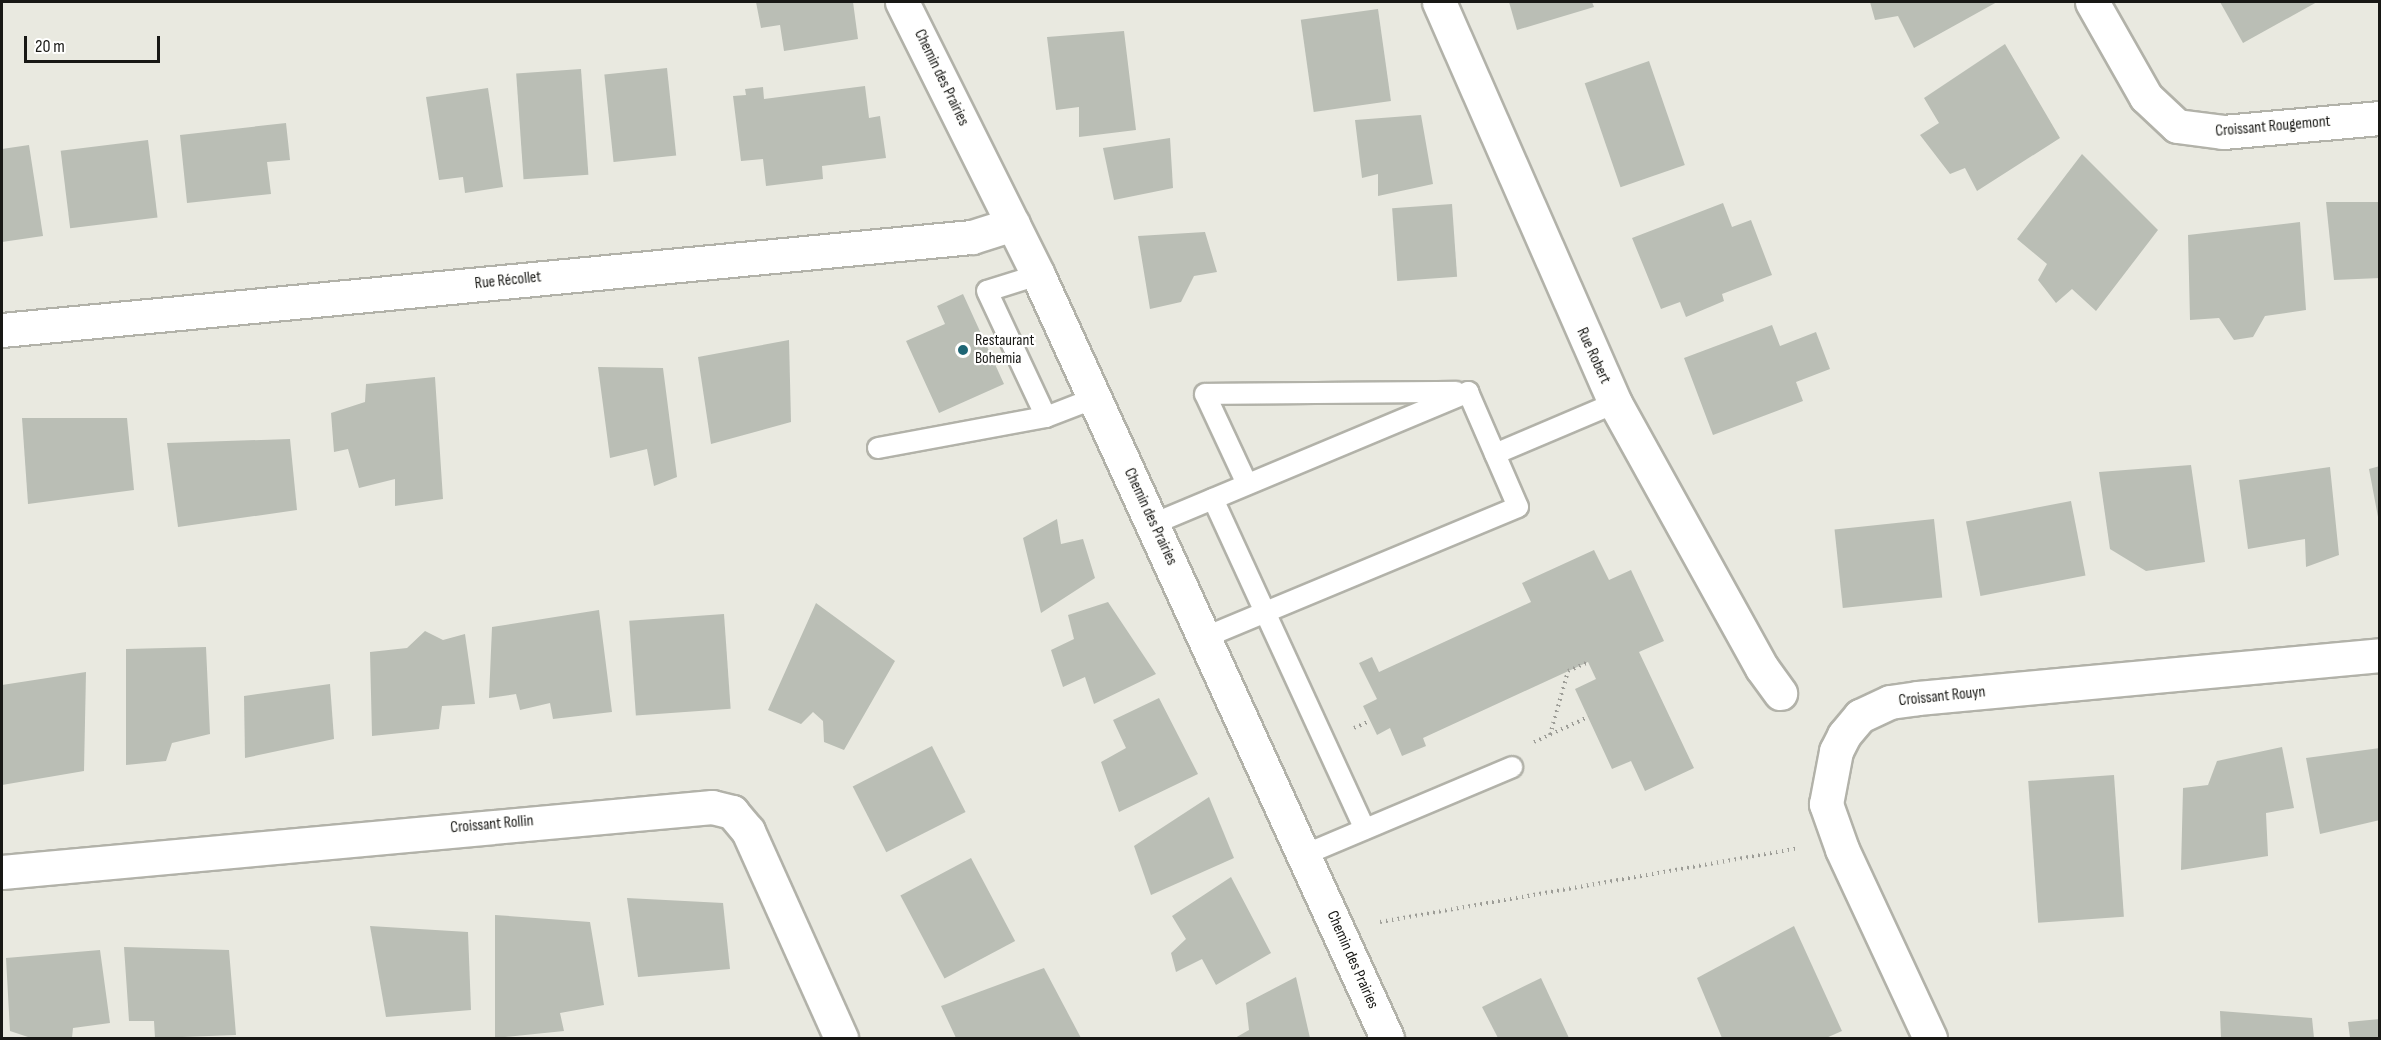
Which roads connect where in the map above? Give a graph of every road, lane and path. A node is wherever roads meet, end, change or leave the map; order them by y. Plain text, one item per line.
1 (902, 2) edge
2 (1439, 2) edge
3 (2092, 2) edge
4 (2379, 118) edge
5 (1013, 224) junction
6 (1038, 275) junction
7 (2, 330) edge
8 (1468, 392) junction
9 (1095, 398) junction
10 (1615, 403) junction
11 (1046, 417) junction
12 (879, 448) dead end
13 (1495, 454) junction
14 (1247, 484) junction
15 (1213, 499) junction
16 (1153, 524) junction
17 (1266, 613) junction
18 (1205, 637) junction
19 (2379, 655) edge
20 (1588, 662) dead end
21 (1780, 693) dead end
22 (1588, 717) dead end
23 (1550, 735) junction
24 (1525, 746) dead end
25 (1512, 767) dead end
26 (1365, 829) junction
27 (1804, 847) dead end
28 (1304, 855) junction
29 (2, 872) edge
30 (1379, 922) dead end
31 (841, 1038) edge
32 (1387, 1038) edge
33 (1930, 1038) edge

1 - 5 street, Chemin des Prairies
2 - 10 street, Rue Robert
3 - 4 street, Croissant Rougemont
5 - 6 street, Chemin des Prairies
5 - 7 street, Rue Récollet
6 - 9 street, Chemin des Prairies
6 - 11 lane
8 - 13 lane
8 - 14 lane
8 - 14 lane
9 - 11 lane
9 - 16 street, Chemin des Prairies
10 - 13 lane
10 - 21 street, Rue Robert
11 - 12 lane
13 - 17 lane
14 - 15 lane
15 - 16 lane
15 - 17 lane
16 - 18 street, Chemin des Prairies
17 - 18 lane
17 - 26 lane
18 - 28 street, Chemin des Prairies
19 - 33 street, Croissant Rouyn
20 - 23 path
22 - 23 path
23 - 24 path
25 - 26 lane
26 - 28 lane
27 - 30 path
28 - 32 street, Chemin des Prairies
29 - 31 street, Croissant Rollin

